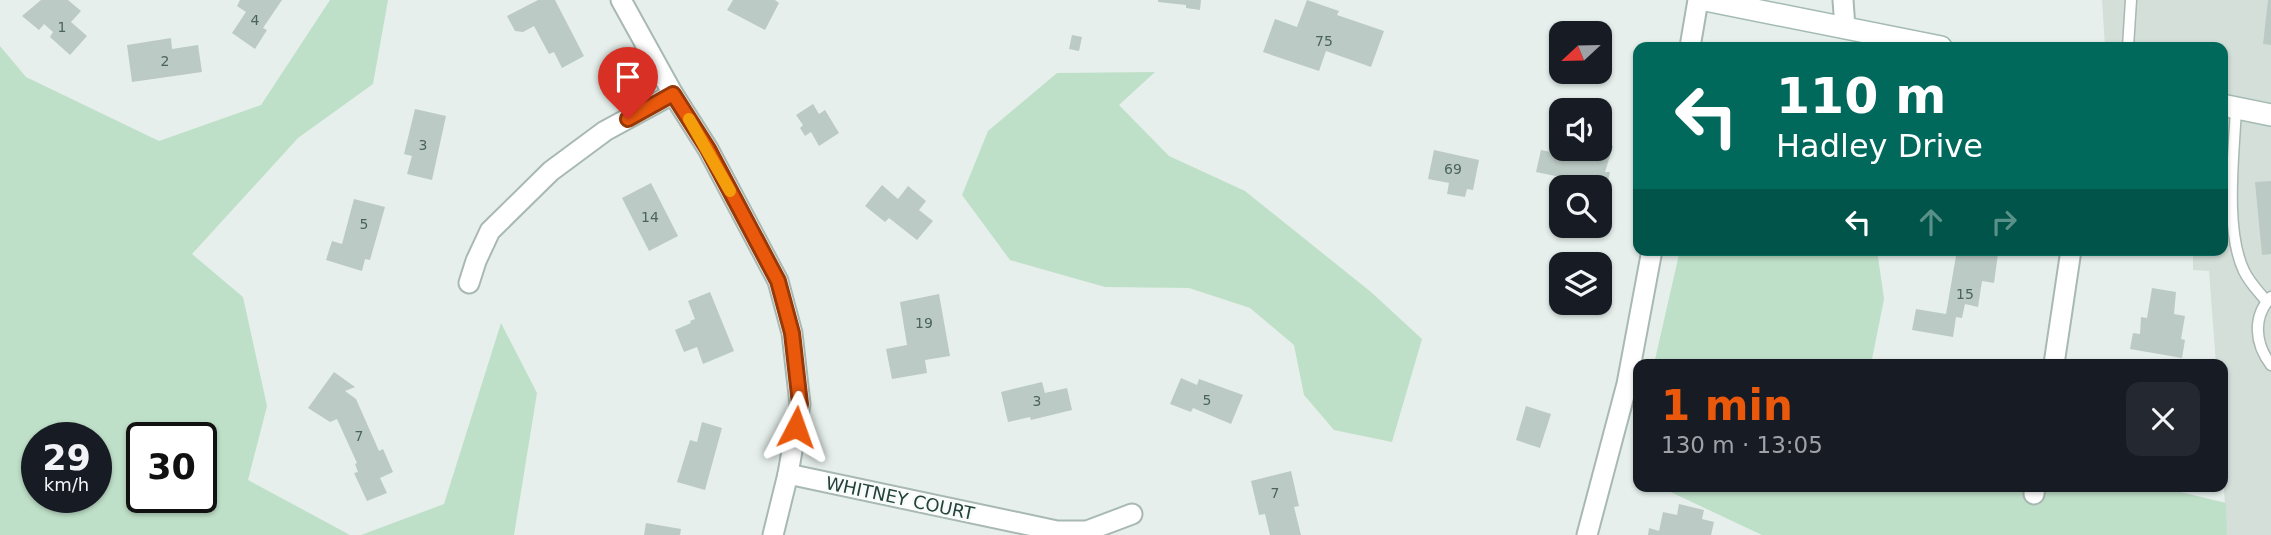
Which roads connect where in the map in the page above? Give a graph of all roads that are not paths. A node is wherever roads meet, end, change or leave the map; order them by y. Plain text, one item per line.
1 (621, 0) edge
2 (1698, 0) edge
3 (1705, 0) edge
4 (1843, 0) edge
5 (2131, 0) edge
6 (1845, 28) junction
7 (1691, 42) edge
8 (1916, 42) edge
9 (2128, 42) edge
10 (673, 94) junction
11 (2229, 106) edge
12 (2270, 111) edge
13 (1651, 256) edge
14 (2070, 256) edge
15 (469, 283) dead end
16 (2269, 299) edge
17 (2055, 359) edge
18 (2271, 365) edge
19 (788, 474) junction
20 (1132, 514) dead end
21 (774, 535) edge
22 (1587, 535) edge

1 - 10 street
2 - 7 street
3 - 6 main road
4 - 6 street
5 - 9 lane
6 - 8 main road
10 - 15 street
10 - 19 street
11 - 12 main road
11 - 16 lane
13 - 22 street
14 - 17 street
16 - 18 lane
19 - 20 street, WHITNEY COURT
19 - 21 street

